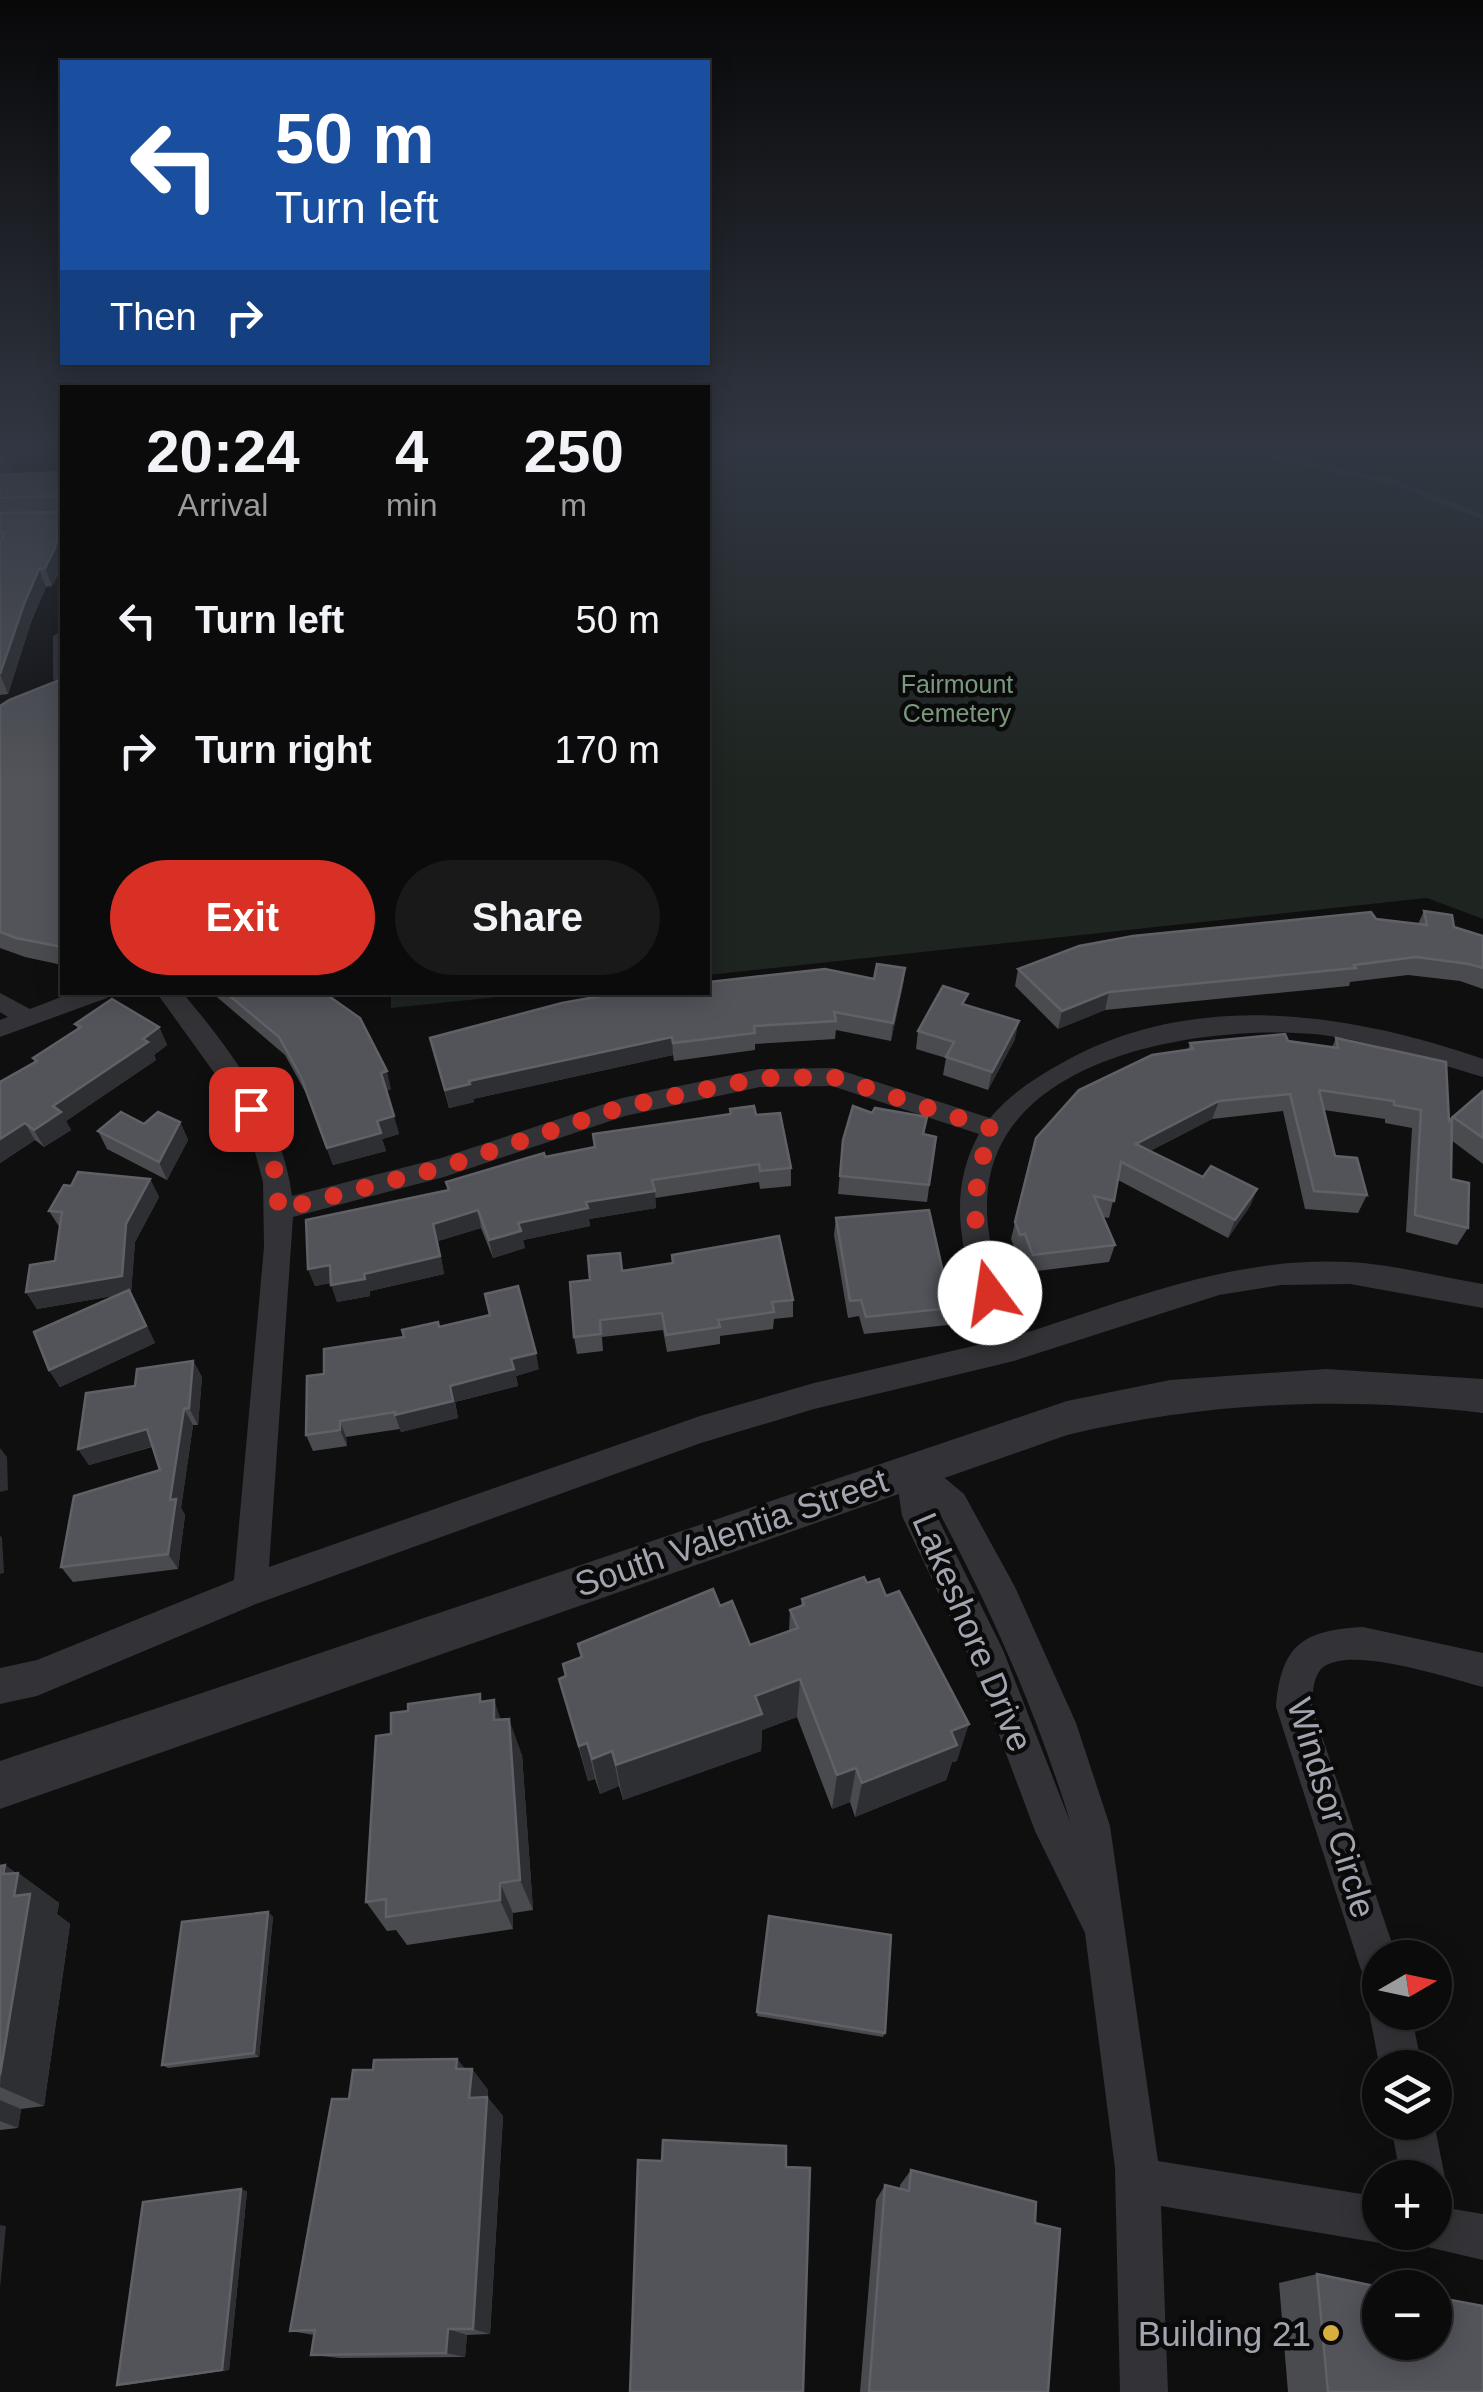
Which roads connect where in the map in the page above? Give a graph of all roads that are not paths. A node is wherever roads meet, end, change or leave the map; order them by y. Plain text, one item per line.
1 (60, 680) edge
2 (46, 687) edge
3 (91, 995) edge
4 (171, 995) edge
5 (0, 1001) edge
6 (28, 1019) junction
7 (0, 1029) edge
8 (1483, 1068) edge
9 (993, 1129) junction
10 (279, 1210) junction
11 (1483, 1296) edge
12 (1014, 1349) junction
13 (1483, 1396) edge
14 (911, 1468) junction
15 (250, 1590) junction
16 (1483, 1670) edge
17 (0, 1686) edge
18 (0, 1785) edge
19 (1371, 1940) edge
20 (1138, 2180) junction
21 (1362, 2217) edge
22 (1452, 2233) edge
23 (1483, 2238) edge
24 (1144, 2392) edge

1 - 2 street
3 - 6 street
4 - 10 street
5 - 6 street
6 - 7 street
8 - 9 street
9 - 10 street
9 - 12 street
10 - 15 street
11 - 12 street
12 - 15 street
13 - 14 street, South Valentia Street
14 - 18 street, South Valentia Street
14 - 20 street, Lakeshore Drive
15 - 17 street
16 - 19 street, Windsor Circle
20 - 21 street
20 - 24 street, Lakeshore Drive
22 - 23 street

